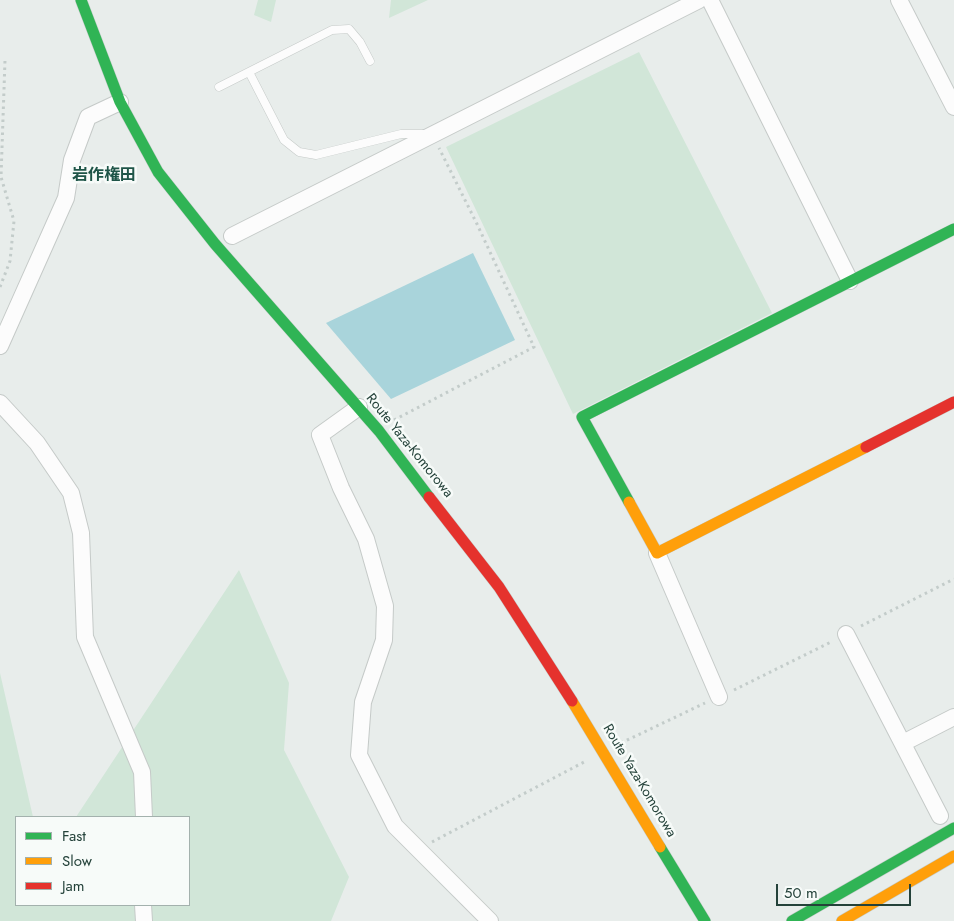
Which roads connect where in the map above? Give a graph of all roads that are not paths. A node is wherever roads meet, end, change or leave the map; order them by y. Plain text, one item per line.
1 (81, 0) edge
2 (699, 0) edge
3 (710, 0) edge
4 (899, 0) edge
5 (370, 61) dead end
6 (249, 72) junction
7 (219, 87) dead end
8 (120, 102) junction
9 (954, 107) edge
10 (432, 134) junction
11 (954, 229) edge
12 (232, 236) dead end
13 (850, 281) junction
14 (0, 346) edge
15 (954, 402) edge
16 (0, 403) edge
17 (358, 407) junction
18 (656, 553) junction
19 (846, 634) road end
20 (719, 697) road end
21 (954, 717) edge
22 (903, 743) junction
23 (144, 816) edge
24 (940, 816) dead end
25 (954, 828) edge
26 (954, 856) edge
27 (143, 906) edge
28 (144, 921) edge
29 (490, 921) edge
30 (705, 921) edge
31 (792, 921) edge
32 (842, 921) edge

1 - 8 main road, Route Yaza-Komorowa
2 - 10 street
3 - 13 street
4 - 9 street
5 - 6 lane
6 - 7 lane
6 - 10 lane
8 - 14 street
8 - 17 main road, Route Yaza-Komorowa
10 - 12 street
11 - 13 main road
13 - 18 main road
15 - 18 main road
16 - 23 street
17 - 29 street
17 - 30 main road, Route Yaza-Komorowa
18 - 20 street
19 - 22 street
21 - 22 street
22 - 24 street
25 - 31 main road
26 - 32 main road
27 - 28 street

